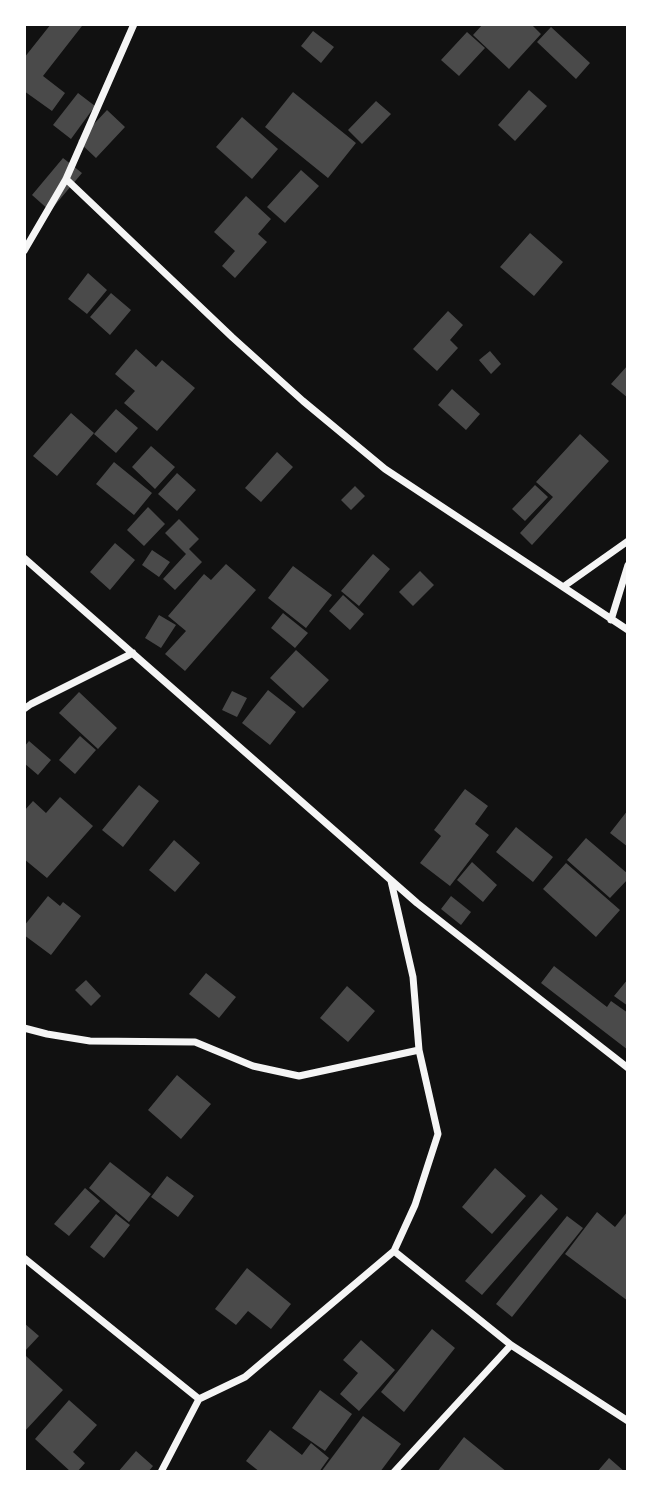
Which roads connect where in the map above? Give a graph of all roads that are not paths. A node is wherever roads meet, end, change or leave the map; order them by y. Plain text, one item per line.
1 (134, 24) edge
2 (66, 179) junction
3 (25, 249) edge
4 (628, 541) edge
5 (24, 558) edge
6 (628, 565) edge
7 (563, 587) junction
8 (611, 620) junction
9 (628, 630) edge
10 (133, 653) junction
11 (24, 709) edge
12 (391, 881) junction
13 (24, 1028) edge
14 (419, 1050) junction
15 (628, 1068) edge
16 (394, 1251) junction
17 (24, 1258) edge
18 (511, 1345) junction
19 (199, 1399) junction
20 (628, 1421) edge
21 (161, 1472) edge
22 (394, 1472) edge

1 - 2 street
2 - 3 street
2 - 7 street
4 - 7 street
5 - 10 street
6 - 8 street
7 - 8 street
8 - 9 street
10 - 11 street
10 - 12 street
12 - 14 street
12 - 15 street
13 - 14 street
14 - 16 street
16 - 18 street
16 - 19 street
17 - 19 street
18 - 20 street
18 - 22 street
19 - 21 street

